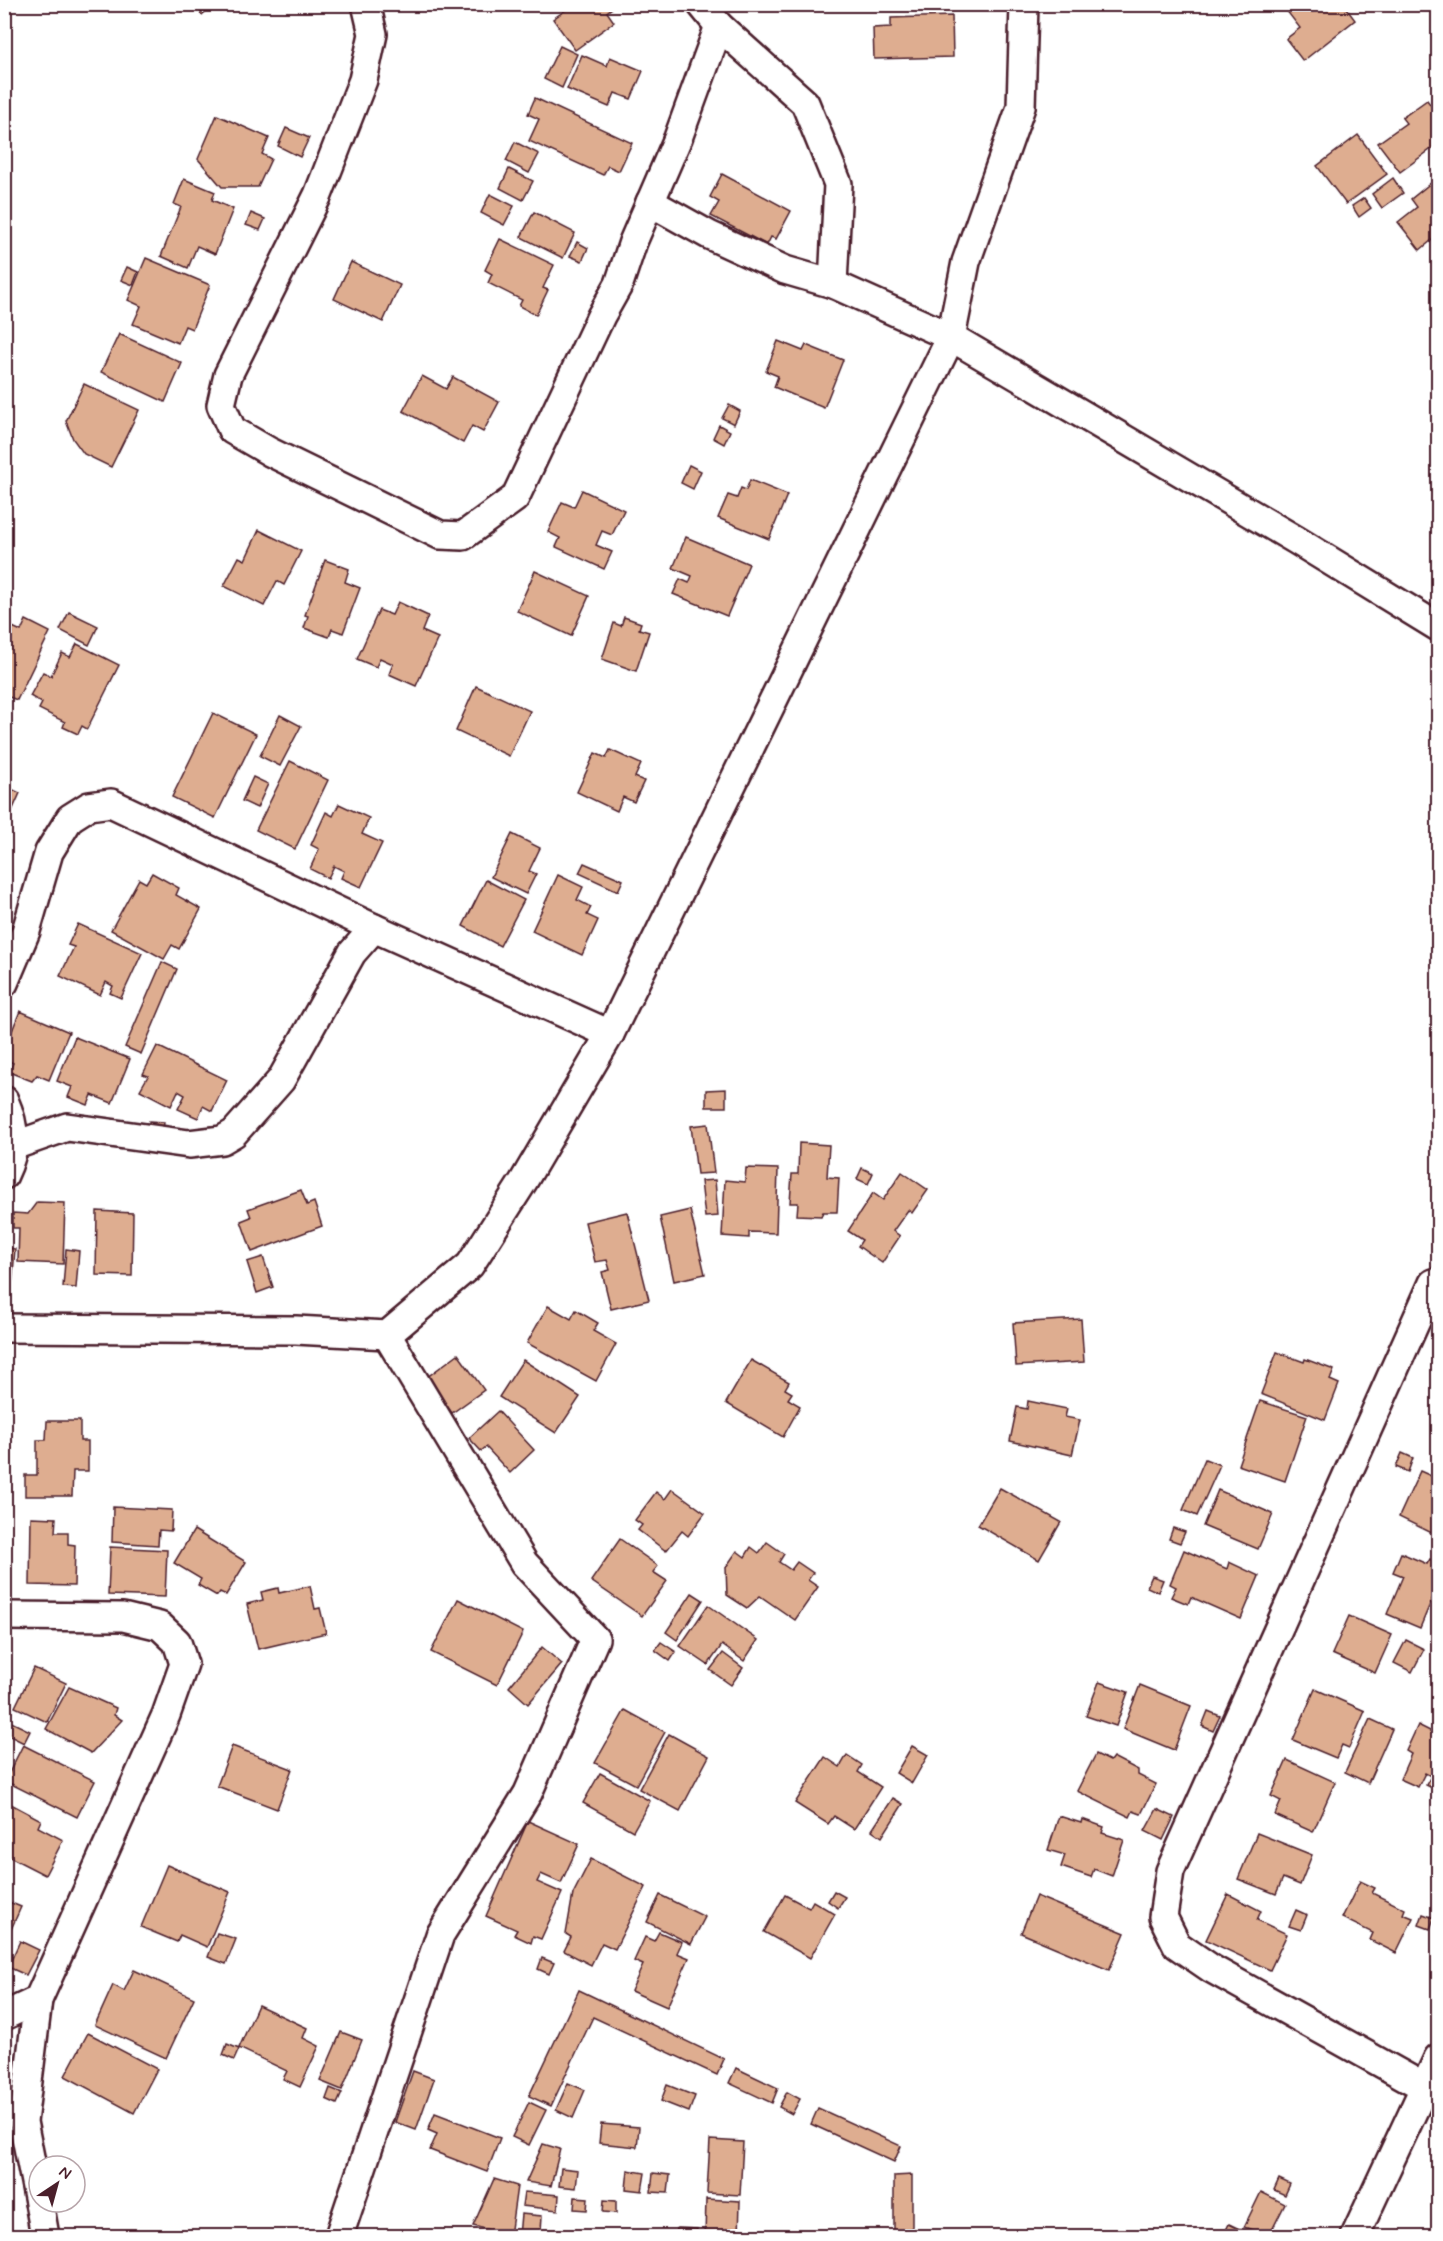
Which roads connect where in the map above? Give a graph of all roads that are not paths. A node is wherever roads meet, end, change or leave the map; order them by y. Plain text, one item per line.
1 (366, 4) edge
2 (701, 4) edge
3 (1024, 4) edge
4 (718, 26) junction
5 (650, 202) junction
6 (833, 284) junction
7 (951, 337) junction
8 (1433, 615) edge
9 (374, 928) junction
10 (4, 983) edge
11 (610, 1034) junction
12 (4, 1100) edge
13 (16, 1145) junction
14 (4, 1175) edge
15 (1433, 1283) dead end
16 (4, 1328) edge
17 (387, 1335) junction
18 (4, 1616) edge
19 (38, 2000) junction
20 (4, 2016) edge
21 (1438, 2058) edge
22 (1431, 2090) edge
23 (29, 2154) edge
24 (41, 2214) edge
25 (45, 2236) edge
26 (339, 2236) edge
27 (1355, 2236) edge

1 - 5 street
2 - 4 street
3 - 7 street
4 - 5 street
4 - 6 street
5 - 6 street
6 - 7 street
7 - 8 street
7 - 11 street
9 - 10 street
9 - 11 street
9 - 13 street
11 - 17 street
12 - 13 street
13 - 14 street
15 - 22 street
16 - 17 street
17 - 26 street
18 - 19 street
19 - 20 street
19 - 23 street
21 - 22 street
22 - 27 street
24 - 25 street

